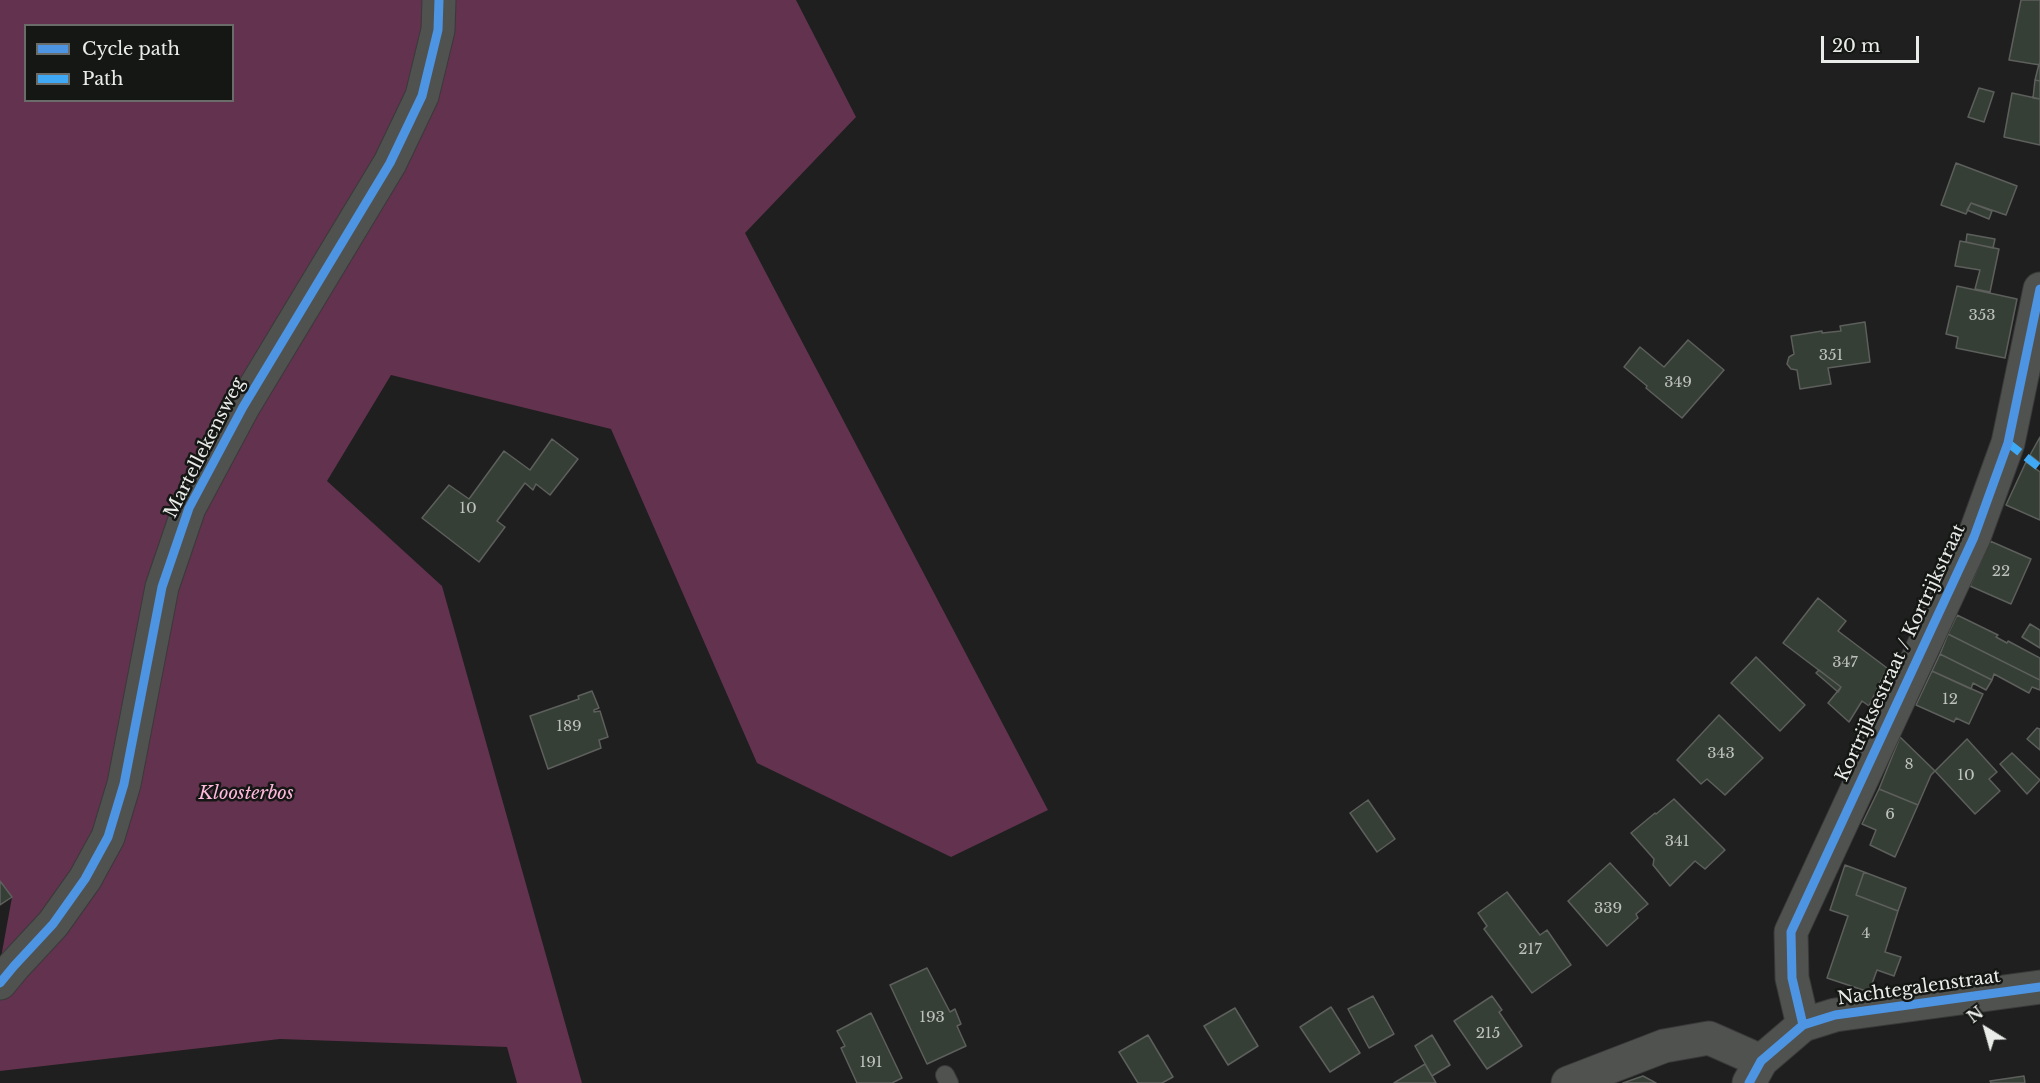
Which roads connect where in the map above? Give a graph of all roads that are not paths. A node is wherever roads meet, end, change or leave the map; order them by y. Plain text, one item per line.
1 (439, 0) edge
2 (2040, 289) edge
3 (0, 983) edge
4 (2040, 987) edge
5 (1803, 1025) junction
6 (1755, 1072) edge
7 (1568, 1083) edge

1 - 3 street, Martellekensweg
2 - 5 street, Kortrijksestraat / Kortrijkstraat
4 - 5 street, Nachtegalenstraat
5 - 6 street
6 - 7 street

